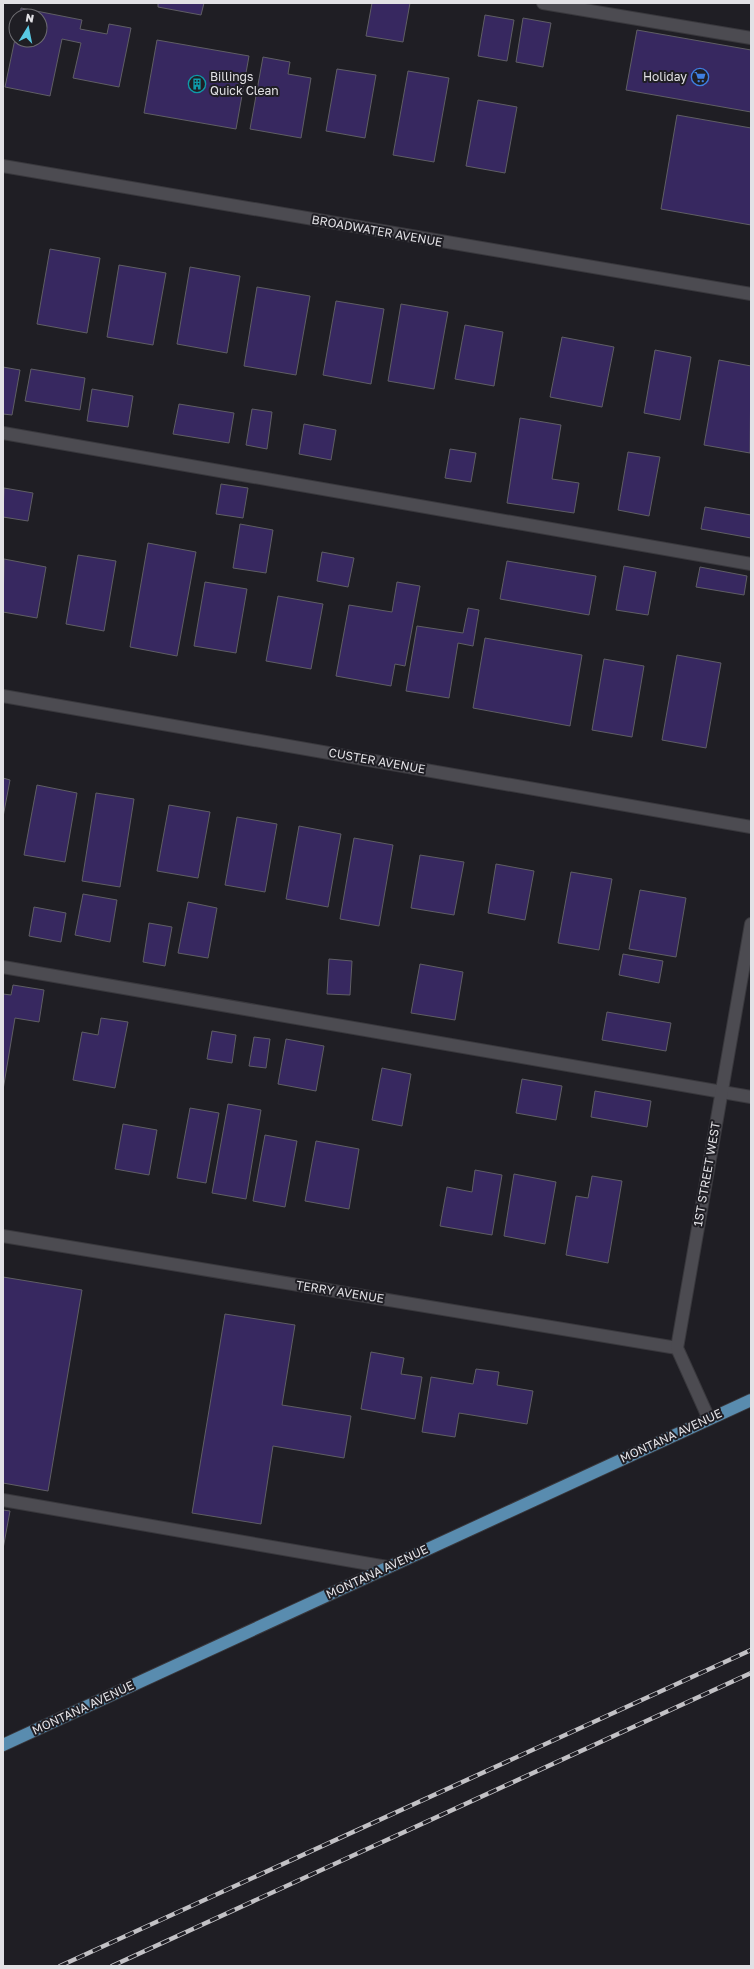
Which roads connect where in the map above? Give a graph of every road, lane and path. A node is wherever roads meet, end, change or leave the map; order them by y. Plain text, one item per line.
1 (542, 3) edge
2 (751, 38) edge
3 (3, 166) edge
4 (751, 294) edge
5 (3, 433) edge
6 (751, 564) edge
7 (3, 696) edge
8 (751, 827) edge
9 (751, 924) edge
10 (3, 967) edge
11 (721, 1092) junction
12 (751, 1097) edge
13 (3, 1236) edge
14 (678, 1348) junction
15 (751, 1400) edge
16 (709, 1419) junction
17 (3, 1500) edge
18 (387, 1567) junction
19 (3, 1745) edge

1 - 2 street
3 - 4 street, BROADWATER AVENUE
5 - 6 street
7 - 8 street, CUSTER AVENUE
9 - 11 street, 1ST STREET WEST
10 - 11 street
11 - 12 street
11 - 14 street, 1ST STREET WEST
13 - 14 street, TERRY AVENUE
14 - 16 street
15 - 16 main road, MONTANA AVENUE
16 - 18 main road, MONTANA AVENUE
17 - 18 street
18 - 19 main road, MONTANA AVENUE

